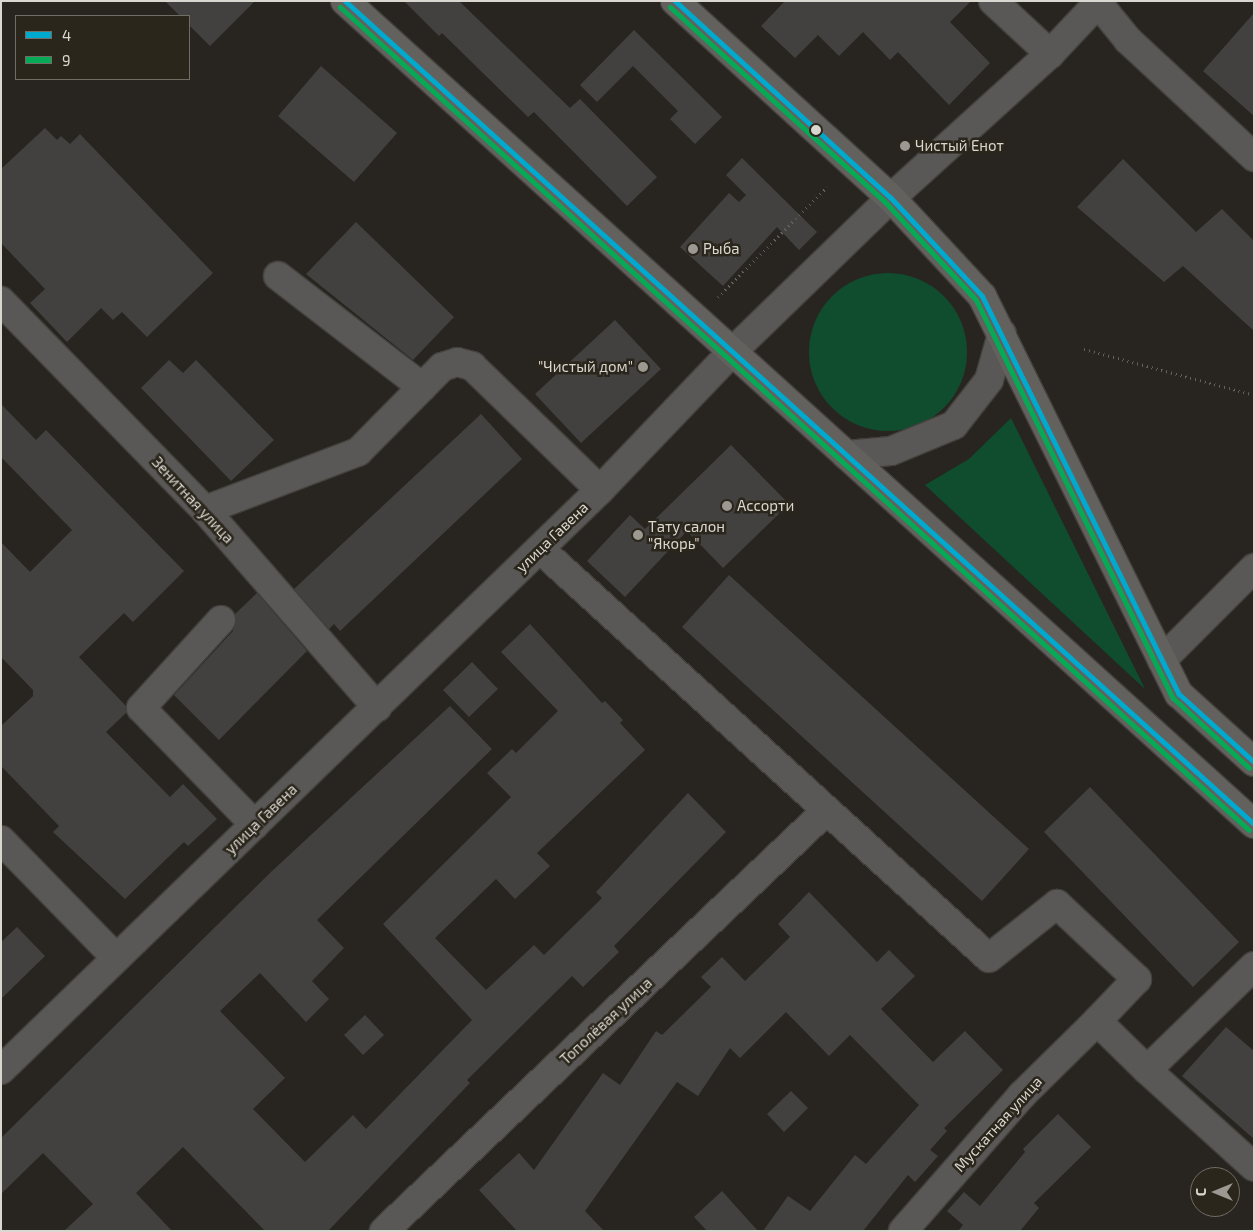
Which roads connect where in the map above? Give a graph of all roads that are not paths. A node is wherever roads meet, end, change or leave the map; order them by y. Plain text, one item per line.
1 (345, 1) edge
2 (675, 1) edge
3 (993, 1) edge
4 (1099, 2) edge
5 (1050, 54) junction
6 (1254, 157) edge
7 (891, 198) junction
8 (278, 276) dead end
9 (1, 301) edge
10 (1002, 334) junction
11 (731, 352) junction
12 (422, 387) junction
13 (846, 455) junction
14 (600, 490) junction
15 (205, 510) junction
16 (540, 549) junction
17 (1254, 568) edge
18 (222, 620) dead end
19 (1162, 660) junction
20 (377, 707) junction
21 (1254, 762) edge
22 (827, 810) junction
23 (1254, 824) edge
24 (255, 825) junction
25 (1, 840) edge
26 (116, 958) junction
27 (1254, 966) edge
28 (1097, 1021) junction
29 (1, 1070) edge
30 (1147, 1070) junction
31 (1254, 1168) edge
32 (384, 1231) edge
33 (903, 1231) edge

1 - 11 main road
2 - 7 main road
3 - 5 street
4 - 5 street, улица Гавена
4 - 6 street
5 - 7 street, улица Гавена
7 - 10 main road
7 - 11 street, улица Гавена
8 - 12 street
9 - 15 street, Зенитная улица
10 - 13 street
10 - 19 main road
11 - 13 main road
11 - 14 street, улица Гавена
12 - 14 street
12 - 15 street
13 - 23 main road
14 - 16 street, улица Гавена
15 - 20 street, Зенитная улица
16 - 20 street, улица Гавена
16 - 22 street
17 - 19 street
18 - 24 street
19 - 21 main road
20 - 24 street, улица Гавена
22 - 28 street, Мускатная улица
22 - 32 street, Тополёвая улица
24 - 26 street, улица Гавена
25 - 26 street
26 - 29 street, улица Гавена
27 - 30 street
28 - 30 street
28 - 33 street, Мускатная улица
30 - 31 street

